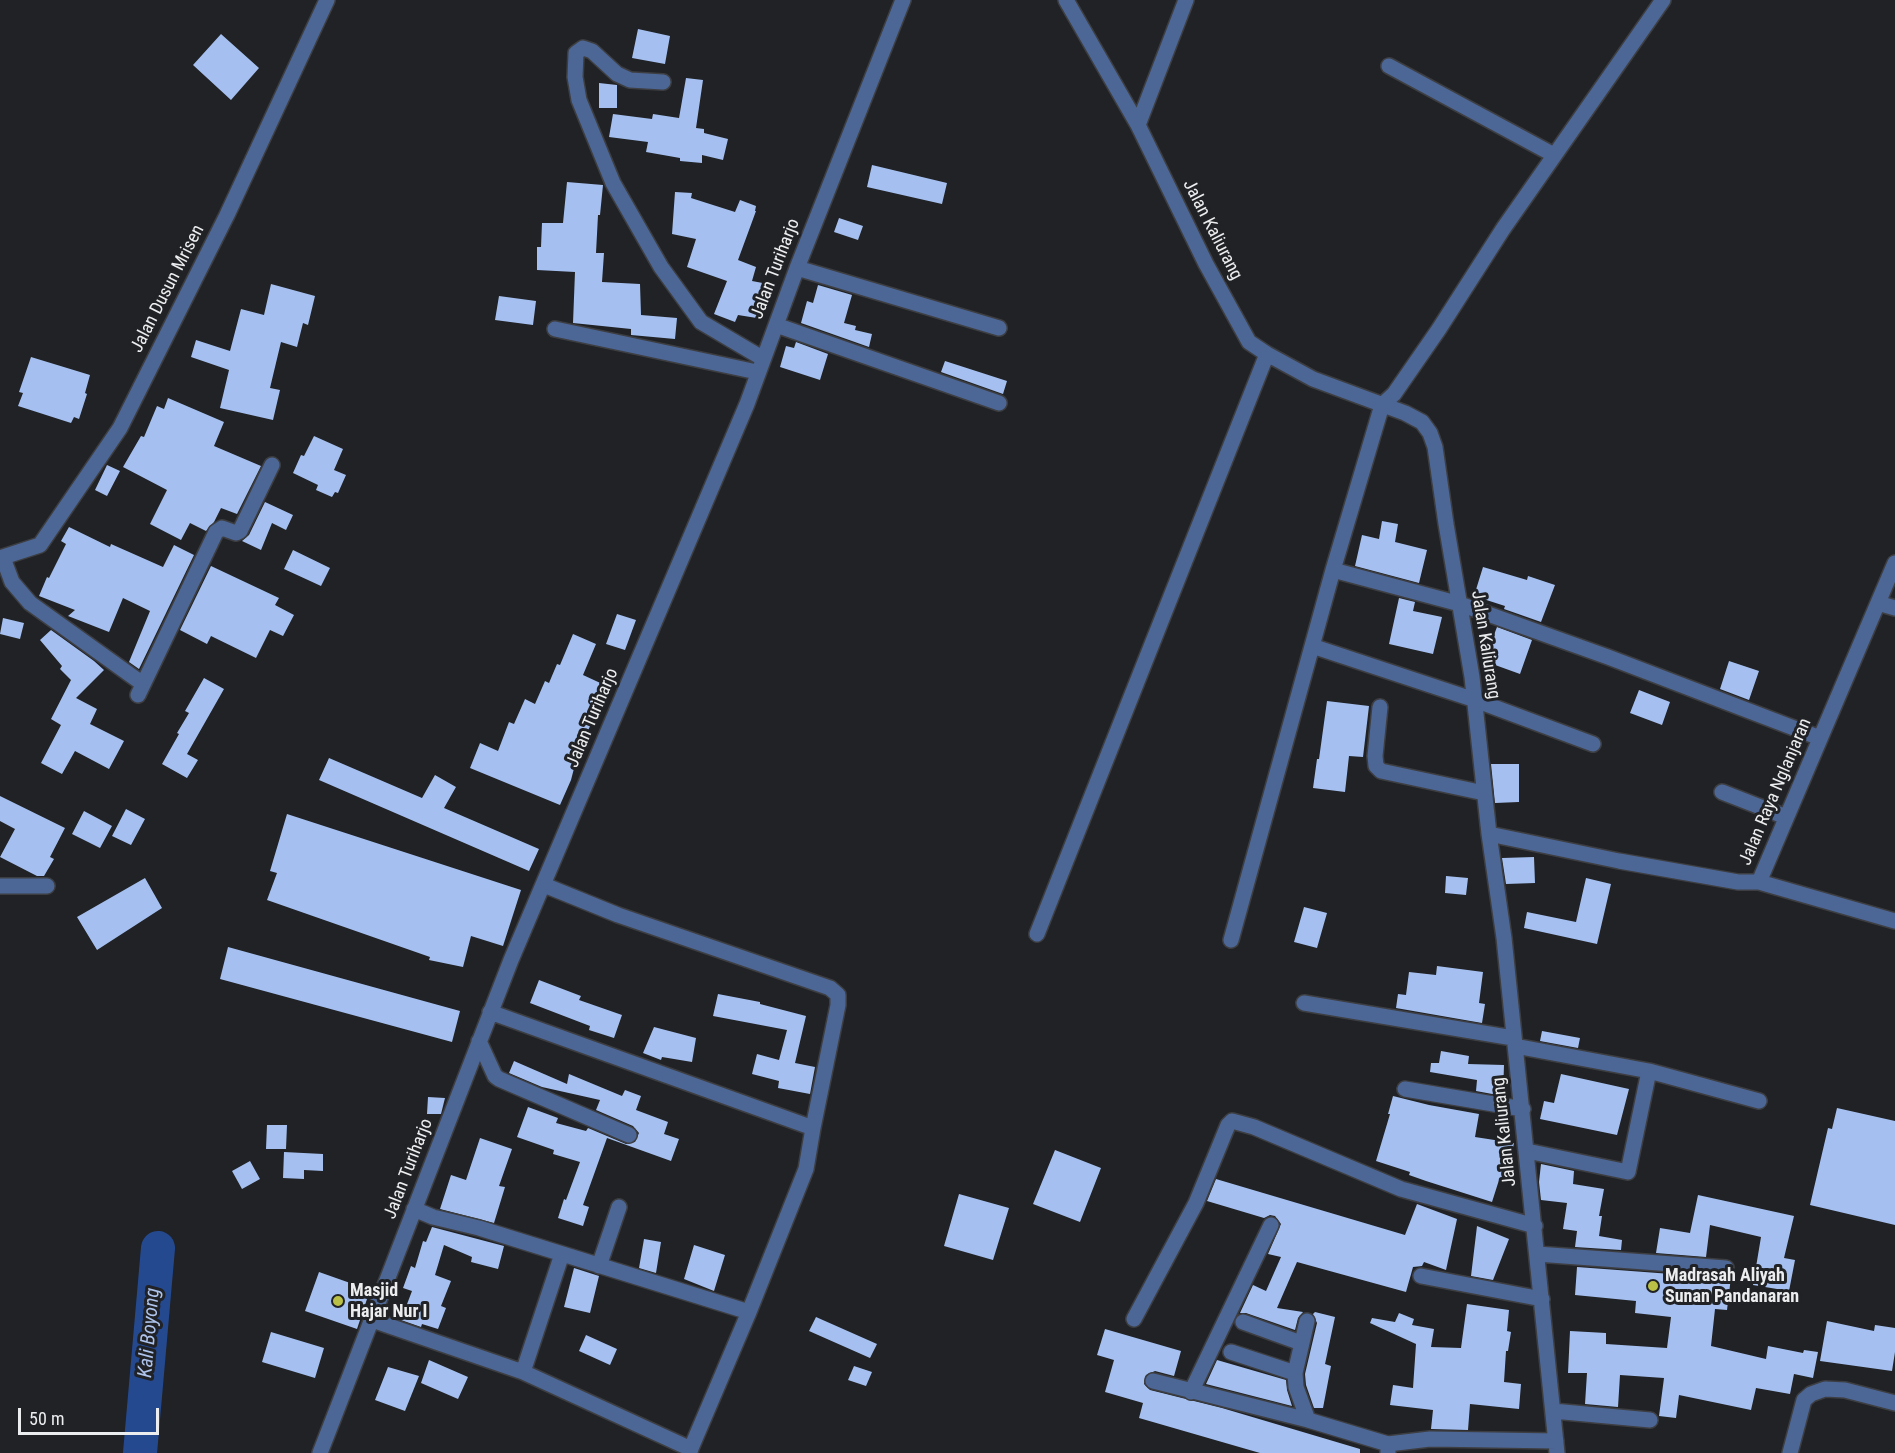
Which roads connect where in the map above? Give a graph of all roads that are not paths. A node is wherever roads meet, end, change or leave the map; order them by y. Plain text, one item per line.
1 (327, 0) edge
2 (903, 0) edge
3 (1066, 0) edge
4 (1186, 0) edge
5 (1664, 0) edge
6 (1389, 66) dead end
7 (663, 82) dead end
8 (1138, 125) junction
9 (1554, 155) junction
10 (797, 268) junction
11 (776, 325) junction
12 (999, 328) dead end
13 (555, 329) dead end
14 (1267, 354) junction
15 (760, 365) junction
16 (999, 403) dead end
17 (1382, 405) junction
18 (272, 465) dead end
19 (1, 558) edge
20 (1895, 564) edge
21 (1333, 570) junction
22 (1878, 603) junction
23 (1460, 604) junction
24 (1895, 608) edge
25 (1312, 646) junction
26 (1475, 700) junction
27 (1380, 707) dead end
28 (1820, 738) junction
29 (1593, 744) dead end
30 (1722, 792) dead end
31 (1484, 793) junction
32 (1786, 816) junction
33 (1489, 834) junction
34 (1759, 882) junction
35 (544, 885) junction
36 (0, 886) edge
37 (47, 886) dead end
38 (1895, 921) edge
39 (1037, 934) dead end
40 (1231, 940) dead end
41 (1304, 1003) dead end
42 (490, 1012) junction
43 (479, 1041) junction
44 (1514, 1042) junction
45 (1649, 1071) junction
46 (1405, 1089) dead end
47 (1759, 1101) dead end
48 (1523, 1109) junction
49 (813, 1128) junction
50 (629, 1135) dead end
51 (1527, 1151) junction
52 (619, 1207) dead end
53 (414, 1209) junction
54 (1271, 1225) dead end
55 (1535, 1226) junction
56 (562, 1254) junction
57 (1538, 1254) junction
58 (599, 1266) junction
59 (1726, 1268) dead end
60 (1421, 1276) dead end
61 (1542, 1299) junction
62 (749, 1312) junction
63 (1134, 1319) dead end
64 (372, 1320) junction
65 (1307, 1321) dead end
66 (1243, 1322) dead end
67 (1301, 1343) junction
68 (1231, 1352) dead end
69 (523, 1372) junction
70 (1295, 1373) junction
71 (1153, 1382) dead end
72 (1191, 1392) junction
73 (1895, 1403) edge
74 (1553, 1411) junction
75 (1308, 1420) junction
76 (1650, 1420) dead end
77 (1556, 1447) edge
78 (1388, 1448) edge
79 (690, 1451) edge
80 (320, 1453) edge
81 (1790, 1453) edge

1 - 19 street, Jalan Dusun Mrisen
2 - 10 street, Jalan Turiharjo
3 - 8 street, Jalan Kaliurang
4 - 8 street
5 - 9 street
6 - 9 street
7 - 15 street
8 - 14 street, Jalan Kaliurang
9 - 17 street
10 - 11 street, Jalan Turiharjo
10 - 12 street
11 - 15 street, Jalan Turiharjo
11 - 16 street
13 - 15 street
14 - 17 street, Jalan Kaliurang
14 - 39 street
15 - 35 street, Jalan Turiharjo
17 - 21 street
17 - 23 street, Jalan Kaliurang
18 - 19 street
20 - 22 street, Jalan Raya Nglanjaran
21 - 23 street
21 - 25 street
22 - 24 street
22 - 28 street, Jalan Raya Nglanjaran
23 - 26 street, Jalan Kaliurang
23 - 28 street
25 - 26 street
25 - 40 street
26 - 29 street
26 - 31 street, Jalan Kaliurang
27 - 31 street
28 - 32 street, Jalan Raya Nglanjaran
30 - 32 street
31 - 33 street, Jalan Kaliurang
32 - 34 street, Jalan Raya Nglanjaran
33 - 34 street, Jalan Raya Nglanjaran
33 - 44 street, Jalan Kaliurang
34 - 38 street
35 - 42 street, Jalan Turiharjo
35 - 49 street
36 - 37 street
41 - 44 street
42 - 43 street, Jalan Turiharjo
42 - 49 street
43 - 50 street
43 - 53 street, Jalan Turiharjo
44 - 45 street
44 - 48 street, Jalan Kaliurang
45 - 47 street
45 - 51 street
46 - 48 street
48 - 51 street, Jalan Kaliurang
49 - 62 street
51 - 55 street, Jalan Kaliurang
52 - 58 street
53 - 56 street
53 - 64 street, Jalan Turiharjo
54 - 72 street
55 - 57 street, Jalan Kaliurang
55 - 63 street
56 - 58 street
56 - 69 street
57 - 59 street
57 - 61 street, Jalan Kaliurang
58 - 62 street
60 - 61 street
61 - 74 street, Jalan Kaliurang
62 - 79 street
64 - 69 street
64 - 80 street, Jalan Turiharjo
65 - 67 street
66 - 67 street
67 - 70 street
68 - 70 street
69 - 79 street
70 - 75 street
71 - 72 street
72 - 75 street
73 - 81 street
74 - 76 street
74 - 77 street, Jalan Kaliurang
75 - 78 street
77 - 78 street

